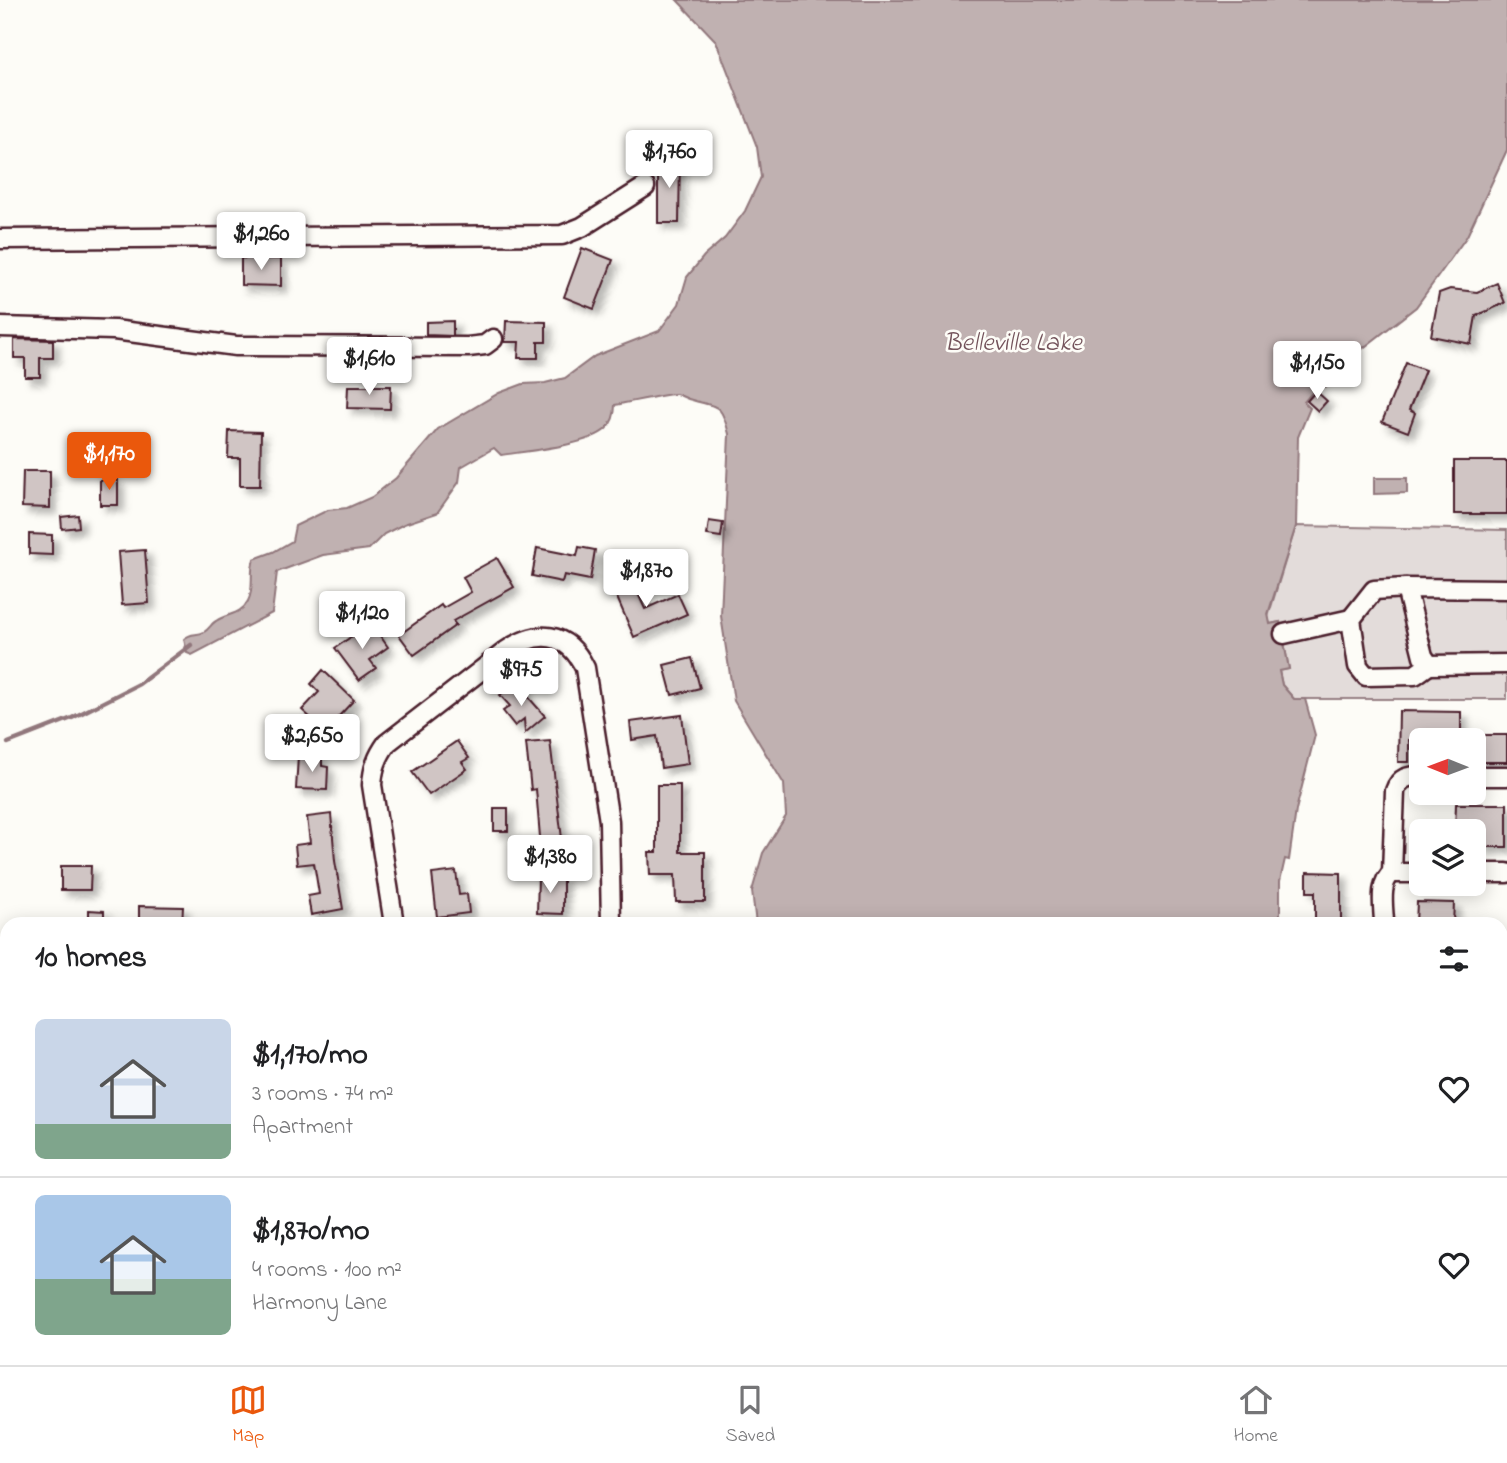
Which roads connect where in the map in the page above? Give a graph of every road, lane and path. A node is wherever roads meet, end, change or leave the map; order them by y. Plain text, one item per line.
1 (645, 187) dead end
2 (0, 239) edge
3 (0, 327) edge
4 (493, 339) dead end
5 (1406, 588) junction
6 (1507, 589) edge
7 (1351, 619) junction
8 (1284, 634) dead end
9 (1429, 664) junction
10 (1507, 664) edge
11 (1486, 776) edge
12 (1507, 776) edge
13 (1409, 777) edge
14 (1392, 873) junction
15 (1409, 873) edge
16 (1486, 873) edge
17 (1507, 873) edge
18 (393, 917) edge
19 (611, 917) edge
20 (1384, 917) edge

1 - 2 street
3 - 4 street
5 - 6 street
5 - 7 street
5 - 9 street
7 - 8 street
7 - 9 street
9 - 10 street
11 - 12 street
13 - 14 street
14 - 15 street
14 - 20 street
16 - 17 street
18 - 19 street

